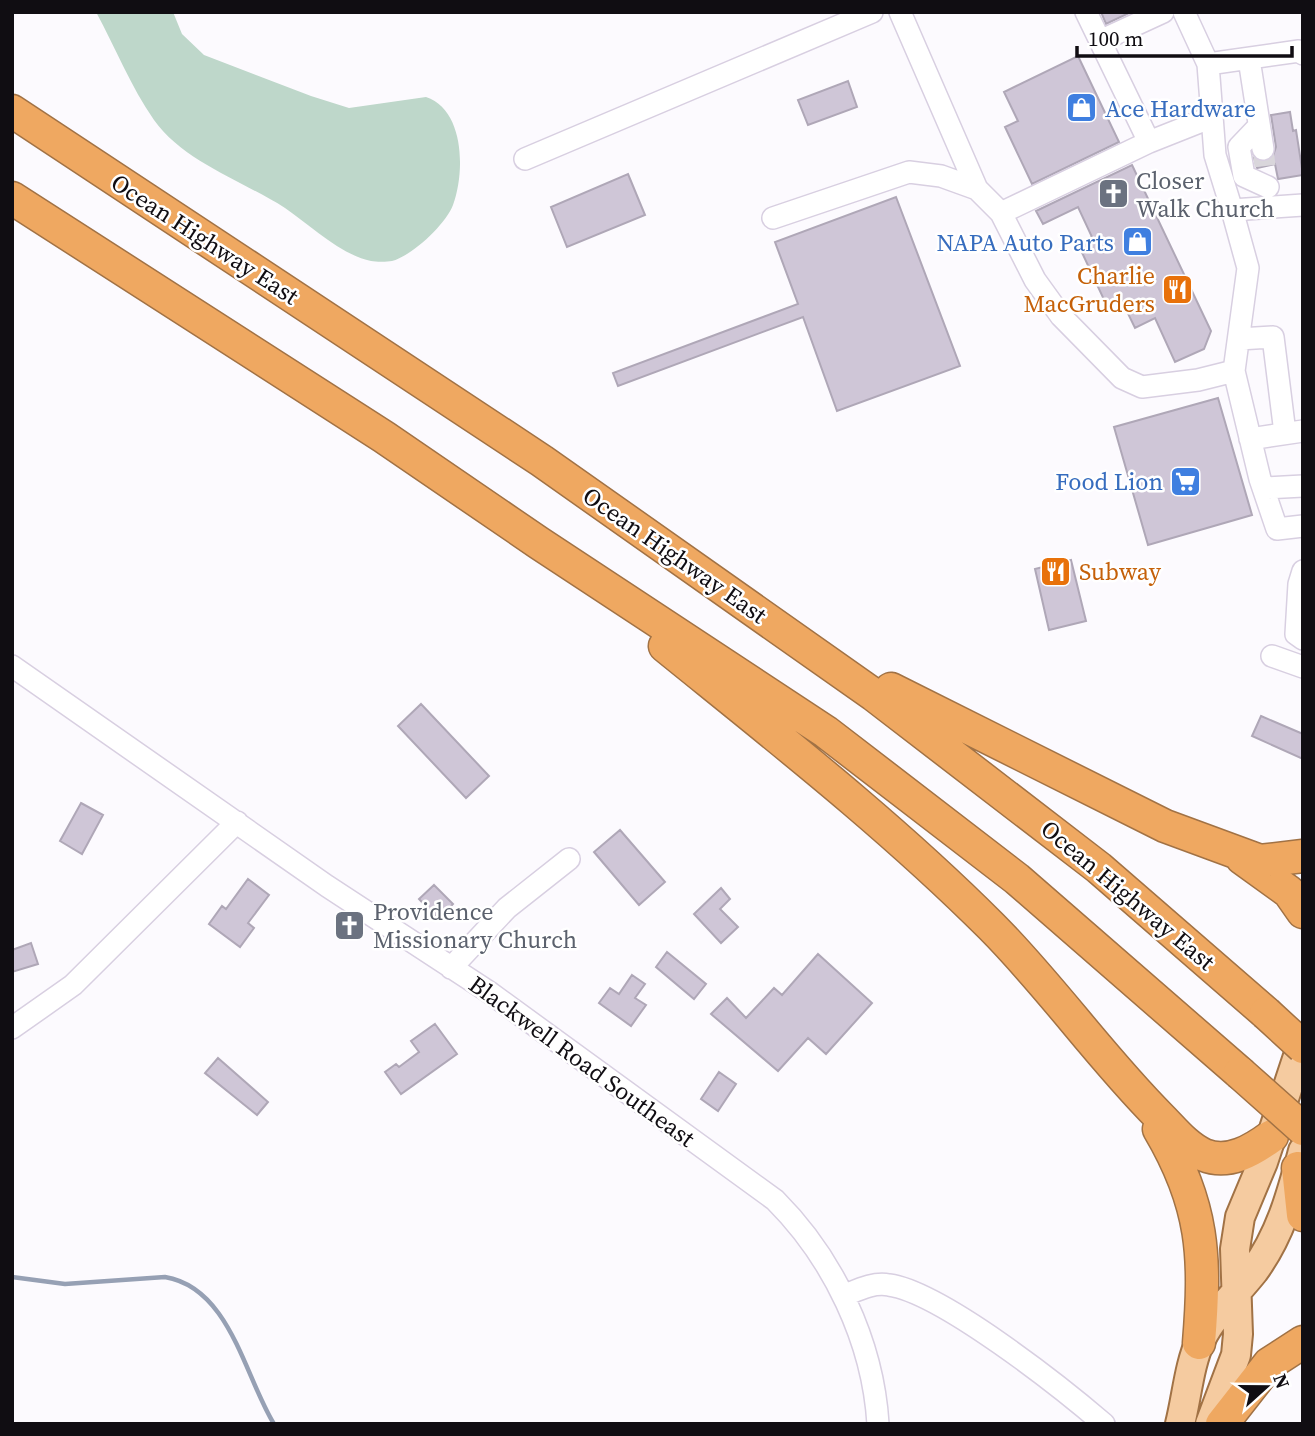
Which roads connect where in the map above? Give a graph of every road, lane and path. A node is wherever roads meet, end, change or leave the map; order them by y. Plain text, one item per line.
1 (873, 12) edge
2 (900, 12) edge
3 (1086, 12) edge
4 (1163, 12) edge
5 (1184, 12) edge
6 (1100, 41) junction
7 (1303, 54) edge
8 (1249, 59) junction
9 (1208, 64) junction
10 (12, 111) edge
11 (1212, 117) junction
12 (1259, 126) junction
13 (1149, 142) junction
14 (526, 159) dead end
15 (1267, 177) junction
16 (977, 189) junction
17 (12, 198) edge
18 (1303, 205) edge
19 (1232, 210) junction
20 (1001, 213) junction
21 (773, 218) dead end
22 (1239, 339) junction
23 (1234, 371) junction
24 (1294, 432) edge
25 (1250, 439) junction
26 (1303, 486) edge
27 (1264, 488) junction
28 (1303, 526) edge
29 (539, 543) junction
30 (1303, 571) edge
31 (708, 577) junction
32 (1303, 639) edge
33 (1272, 656) dead end
34 (12, 666) edge
35 (1303, 667) edge
36 (237, 822) junction
37 (1237, 854) junction
38 (1303, 856) edge
39 (569, 859) dead end
40 (1303, 912) edge
41 (451, 968) junction
42 (12, 1028) edge
43 (1303, 1041) edge
44 (1303, 1047) edge
45 (1141, 1097) junction
46 (1303, 1129) edge
47 (1272, 1136) junction
48 (1301, 1159) edge
49 (1303, 1215) edge
50 (1238, 1289) junction
51 (843, 1296) junction
52 (1303, 1342) edge
53 (1199, 1343) junction
54 (878, 1424) edge
55 (1105, 1424) edge
56 (1180, 1424) edge
57 (1210, 1424) edge
58 (1222, 1424) edge

1 - 14 street
2 - 16 street
3 - 6 street
4 - 6 street
5 - 9 street
6 - 13 street
7 - 8 street
8 - 9 street
8 - 12 street
9 - 11 street
10 - 31 highway, Ocean Highway East
11 - 13 street
11 - 19 street
12 - 15 street
12 - 15 street
13 - 20 street
15 - 18 street
15 - 19 street
16 - 20 street
16 - 21 street
17 - 29 highway
19 - 22 street
20 - 23 street
22 - 23 street
22 - 24 street
23 - 25 street
24 - 25 street
25 - 27 street
26 - 27 street
27 - 28 street
29 - 45 highway
29 - 46 highway, bridge
30 - 32 street
31 - 37 highway
31 - 44 highway, Ocean Highway East, bridge
33 - 35 street
34 - 36 street, Blackwell Road Southeast
36 - 41 street, Blackwell Road Southeast
36 - 42 street
37 - 38 highway
37 - 40 highway
39 - 41 street
41 - 51 street, Blackwell Road Southeast
43 - 47 main road
45 - 47 highway
45 - 53 highway
47 - 50 main road
48 - 49 highway
48 - 50 main road
50 - 53 main road
50 - 57 main road
51 - 54 street, Blackwell Road Southeast
51 - 55 street
52 - 58 highway
53 - 56 main road

